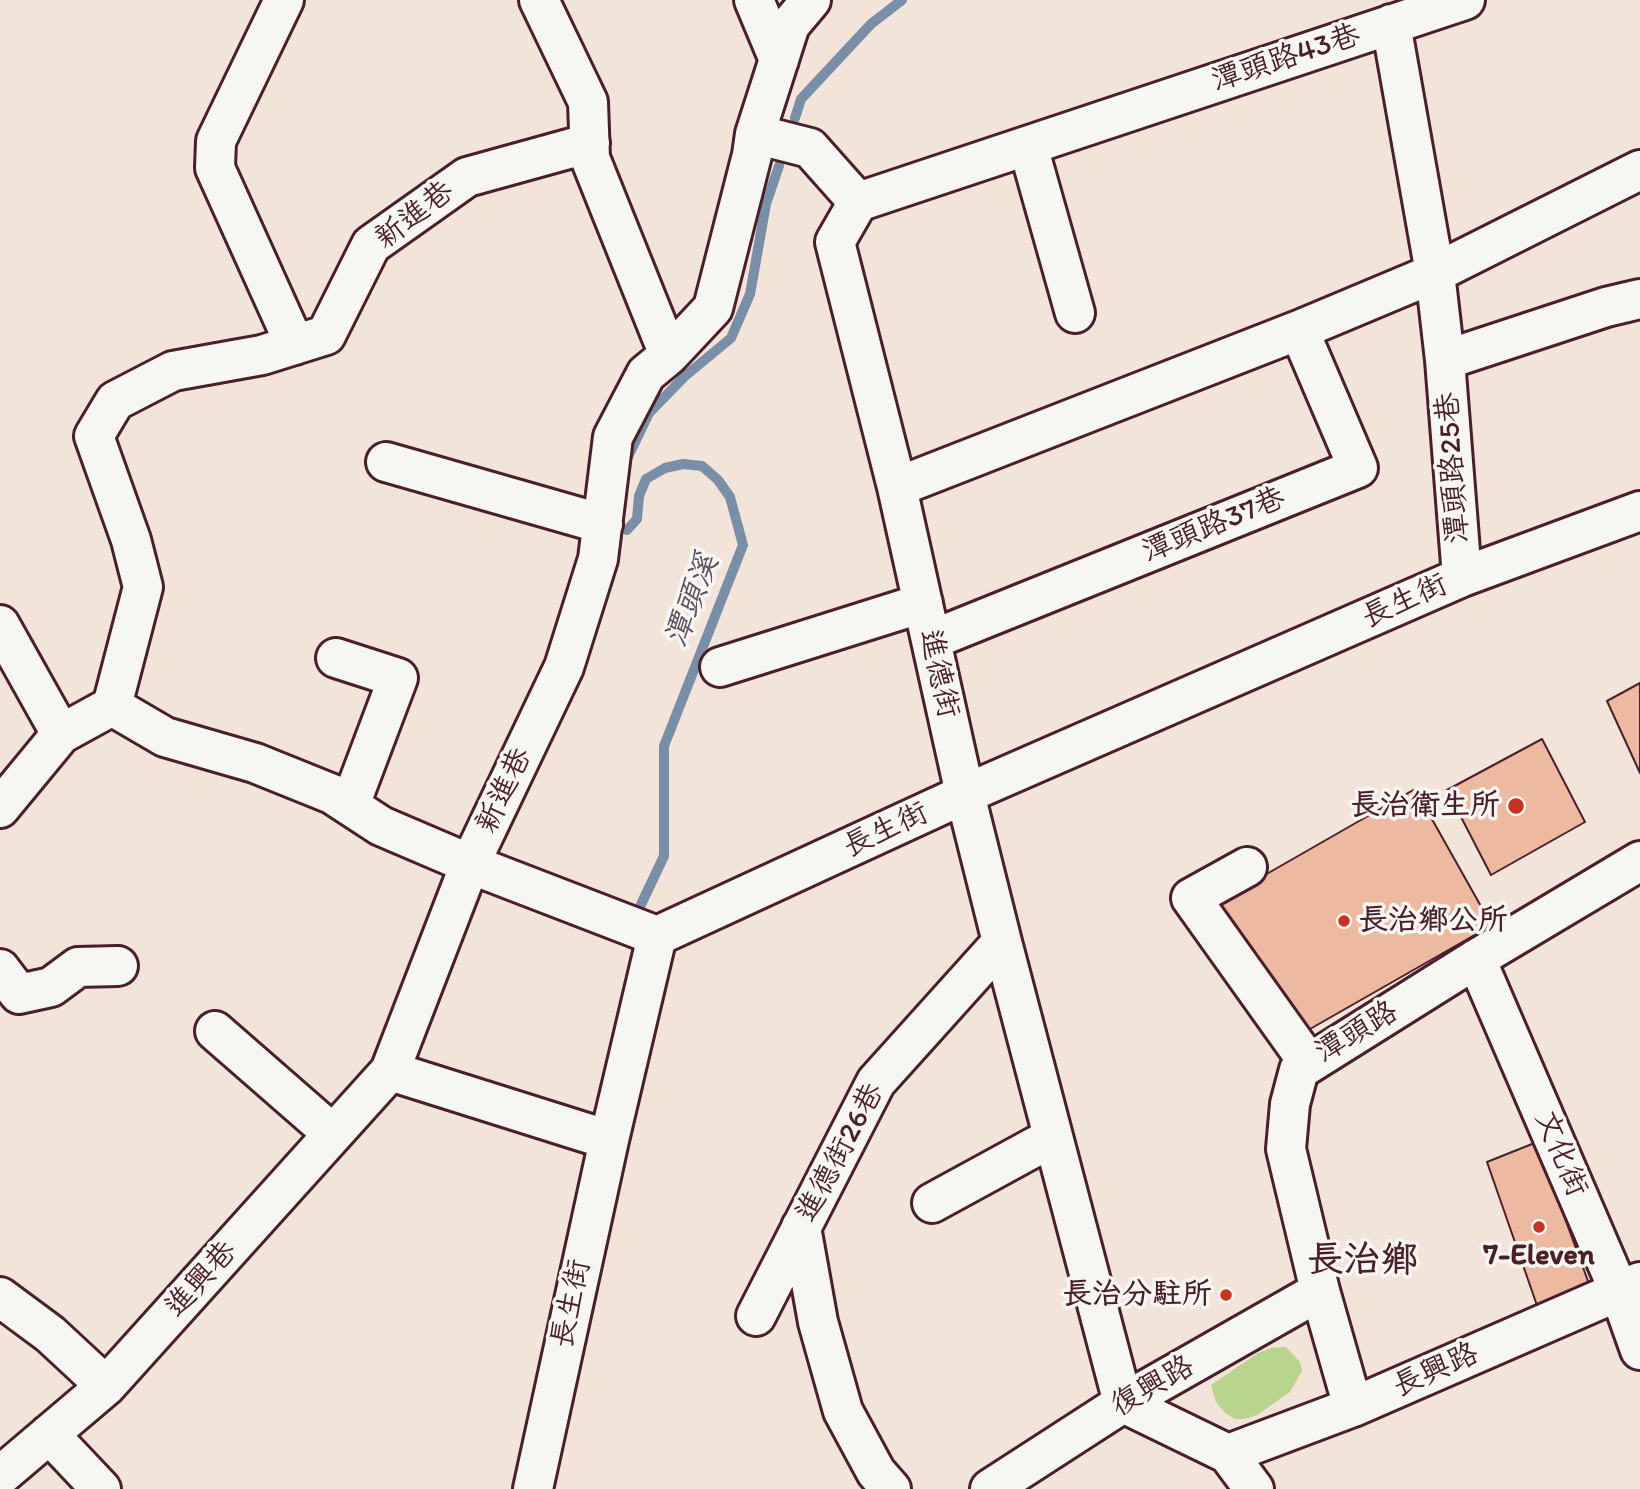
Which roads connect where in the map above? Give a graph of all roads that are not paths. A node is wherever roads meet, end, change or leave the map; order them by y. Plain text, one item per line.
1 (284, 0) edge
2 (540, 0) edge
3 (754, 0) edge
4 (811, 0) edge
5 (1465, 0) edge
6 (1391, 24) junction
7 (779, 60) junction
8 (755, 134) junction
9 (590, 143) junction
10 (1028, 146) junction
11 (1640, 170) edge
12 (859, 202) junction
13 (1435, 273) junction
14 (1640, 299) edge
15 (1075, 313) dead end
16 (1299, 330) junction
17 (295, 345) junction
18 (669, 355) junction
19 (1445, 360) junction
20 (386, 462) dead end
21 (897, 486) junction
22 (1640, 511) edge
23 (603, 524) junction
24 (1462, 577) junction
25 (922, 603) junction
26 (0, 625) edge
27 (931, 640) junction
28 (336, 658) dead end
29 (720, 667) dead end
30 (112, 706) junction
31 (61, 734) junction
32 (965, 794) junction
33 (350, 806) junction
34 (0, 808) edge
35 (1640, 861) edge
36 (470, 864) junction
37 (1247, 867) dead end
38 (657, 936) junction
39 (1002, 942) junction
40 (1476, 959) junction
41 (118, 966) dead end
42 (0, 969) edge
43 (215, 1031) dead end
44 (1308, 1062) junction
45 (390, 1071) junction
46 (333, 1133) junction
47 (1054, 1137) junction
48 (609, 1140) junction
49 (932, 1203) dead end
50 (801, 1227) junction
51 (1629, 1287) edge
52 (1320, 1291) junction
53 (0, 1297) edge
54 (756, 1315) dead end
55 (1640, 1350) edge
56 (106, 1386) junction
57 (1124, 1404) junction
58 (1353, 1407) junction
59 (49, 1434) junction
60 (1228, 1454) junction
61 (0, 1476) edge
62 (101, 1489) edge
63 (533, 1489) edge
64 (891, 1489) edge
65 (990, 1489) edge
66 (1254, 1489) edge

1 - 17 street
2 - 9 street
3 - 7 street
4 - 7 street, 新進巷
5 - 6 street, 潭頭路43巷
6 - 10 street, 潭頭路43巷
6 - 13 street, 潭頭路25巷
7 - 8 street, 新進巷
8 - 12 street
8 - 18 street, 新進巷
9 - 17 street, 新進巷
9 - 18 street
10 - 12 street
10 - 15 street
11 - 13 street
12 - 21 street, 進德街
13 - 16 street
13 - 19 street, 潭頭路25巷
14 - 19 street, 潭頭路25巷
16 - 21 street
16 - 27 street, 潭頭路37巷
17 - 30 street, 新進巷
18 - 23 street, 新進巷
19 - 24 street, 潭頭路25巷
20 - 23 street
21 - 25 street, 進德街
22 - 24 street, 長生街
23 - 36 street, 新進巷
24 - 32 street, 長生街
25 - 27 street, 進德街
25 - 29 street
26 - 31 street
27 - 32 street, 進德街
28 - 33 street
30 - 31 street
30 - 33 street, 新進巷
31 - 34 street
32 - 38 street, 長生街
32 - 39 street, 進德街
33 - 36 street, 新進巷
35 - 40 street, 潭頭路
36 - 38 street
36 - 45 street, 進興巷
37 - 44 street
38 - 48 street, 長生街
39 - 47 street, 進德街
39 - 50 street, 進德街26巷
40 - 44 street, 潭頭路
40 - 51 street, 文化街
41 - 42 street
43 - 46 street
44 - 52 street, 潭頭路
45 - 46 street, 進興巷
45 - 48 street
46 - 56 street, 進興巷
47 - 49 street
47 - 57 street, 進德街
48 - 63 street, 長生街
50 - 54 street, 進德街26巷
50 - 64 street
51 - 55 street, 文化街
51 - 58 street, 長興路
52 - 57 street, 復興路
52 - 58 street, 潭頭路
53 - 56 street
56 - 59 street, 進興巷
57 - 60 street
57 - 65 street, 復興路
58 - 60 street, 長興路
59 - 61 street, 進興巷
59 - 62 street
60 - 66 street

